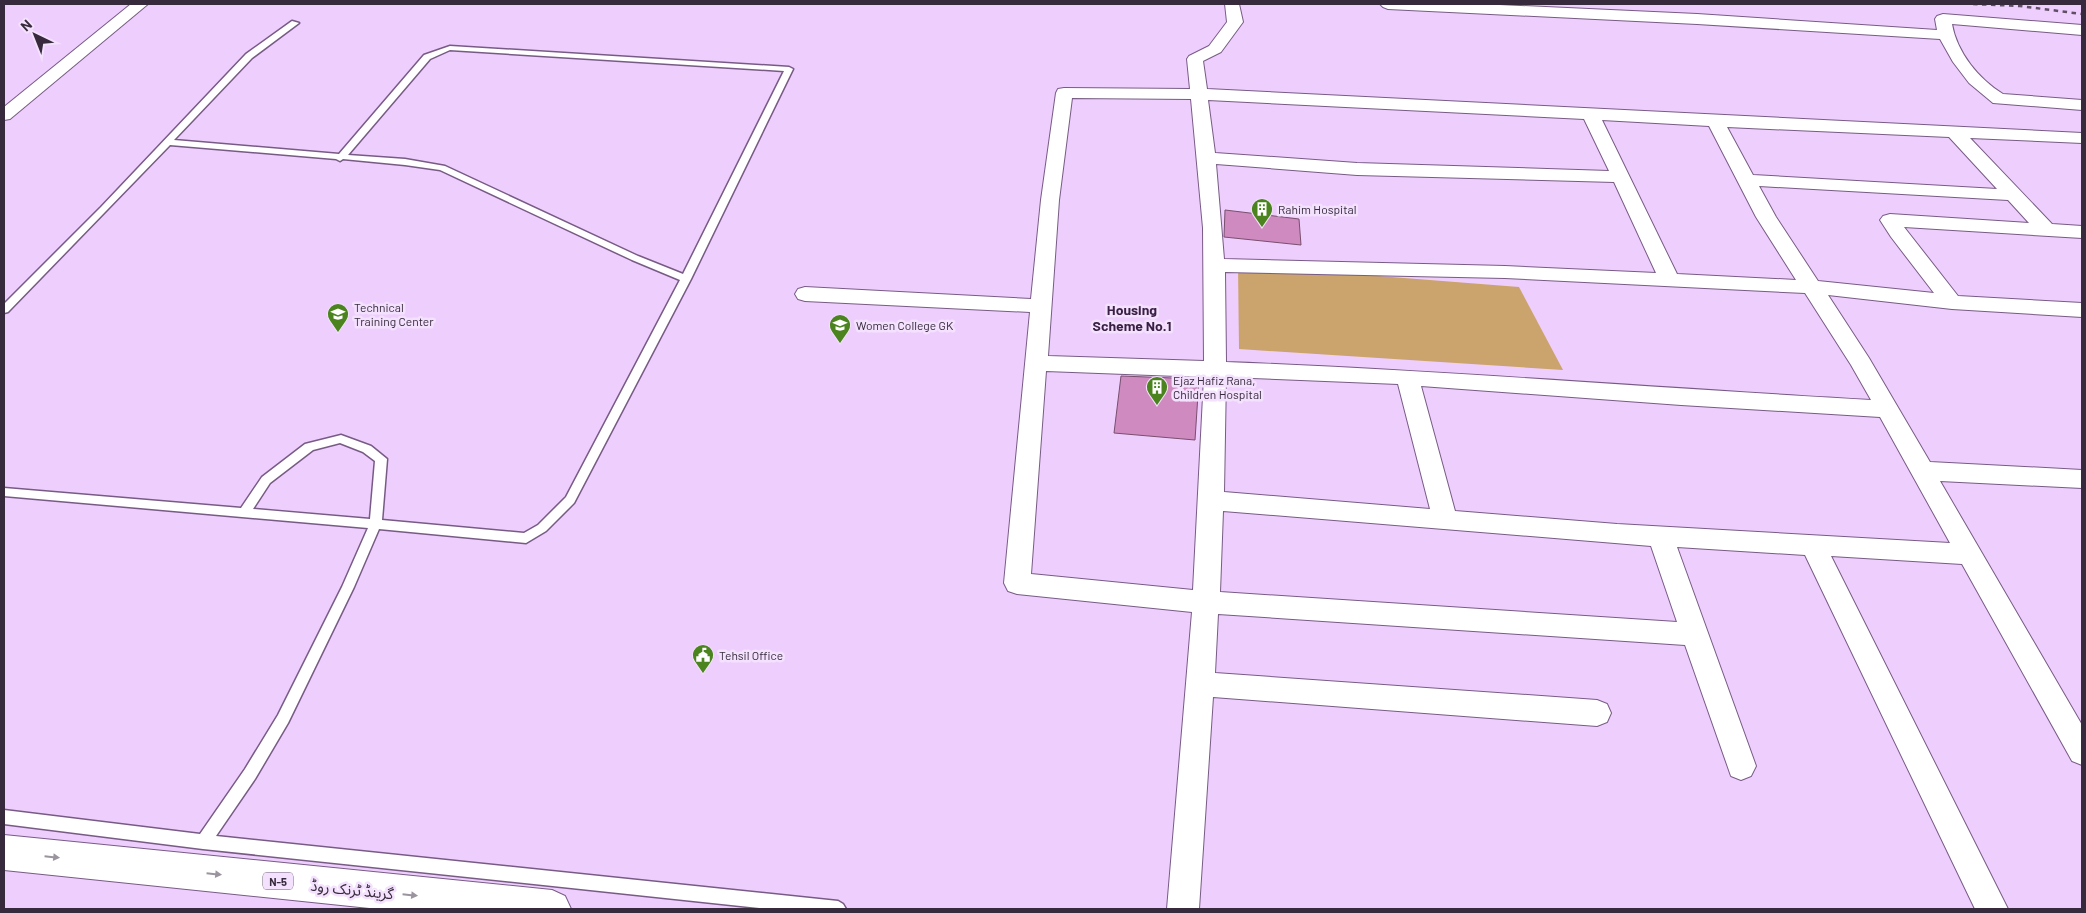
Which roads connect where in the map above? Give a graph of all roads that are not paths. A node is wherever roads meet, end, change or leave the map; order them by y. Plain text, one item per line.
1 (140, 4) edge
2 (1232, 4) edge
3 (1388, 4) edge
4 (295, 23) dead end
5 (2082, 30) edge
6 (1946, 35) junction
7 (1199, 94) junction
8 (2082, 105) edge
9 (4, 115) edge
10 (1591, 115) junction
11 (1715, 121) junction
12 (1956, 134) junction
13 (2080, 140) edge
14 (169, 142) junction
15 (340, 158) junction
16 (1206, 158) junction
17 (1621, 177) junction
18 (1747, 180) junction
19 (1869, 188) junction
20 (2014, 194) junction
21 (1890, 220) junction
22 (2048, 231) junction
23 (2082, 232) edge
24 (1213, 265) junction
25 (686, 279) junction
26 (1670, 280) junction
27 (1811, 287) junction
28 (805, 294) dead end
29 (1952, 302) junction
30 (1042, 306) junction
31 (4, 310) edge
32 (2082, 310) edge
33 (1036, 363) junction
34 (1214, 370) junction
35 (1407, 378) junction
36 (1887, 409) junction
37 (1923, 471) junction
38 (2082, 479) edge
39 (4, 492) edge
40 (1213, 502) junction
41 (244, 513) junction
42 (1445, 520) junction
43 (376, 523) junction
44 (1660, 536) junction
45 (1813, 545) junction
46 (1971, 554) junction
47 (1205, 602) junction
48 (1694, 634) junction
49 (1199, 684) junction
50 (1597, 713) dead end
51 (2082, 752) edge
52 (1741, 766) dead end
53 (4, 817) edge
54 (203, 842) junction
55 (4, 852) edge
56 (552, 909) edge
57 (838, 909) edge
58 (1183, 909) edge
59 (1992, 909) edge

1 - 9 street
2 - 7 street
3 - 6 street
4 - 14 lane
5 - 6 street
6 - 8 street
7 - 10 street
7 - 16 street
7 - 30 street
10 - 11 street
10 - 17 street
11 - 12 street
11 - 18 street
12 - 13 street
12 - 20 street
14 - 15 lane
14 - 31 lane
15 - 25 lane
15 - 25 lane
16 - 17 street
16 - 24 street
17 - 26 street
18 - 19 street
18 - 27 street
19 - 20 street
19 - 21 street
20 - 22 street
21 - 22 street
21 - 29 street
22 - 23 street
24 - 26 street
24 - 34 street
25 - 43 lane
26 - 27 street
27 - 29 street
27 - 36 street
28 - 30 street
29 - 32 street
30 - 33 street
33 - 34 street
33 - 47 street
34 - 35 street
34 - 40 street
35 - 36 street
35 - 42 street
36 - 37 street
37 - 38 street
37 - 46 street
39 - 41 lane
40 - 42 street
40 - 47 street
41 - 43 lane
41 - 43 lane
42 - 44 street
43 - 54 lane
44 - 45 street
44 - 48 street
45 - 46 street
45 - 59 street
46 - 51 street
47 - 48 street
47 - 49 street
48 - 52 street
49 - 50 street
49 - 58 street
53 - 54 lane
54 - 57 lane
55 -> 56 highway, گرینڈ ٹرنک روڈ / N-5

